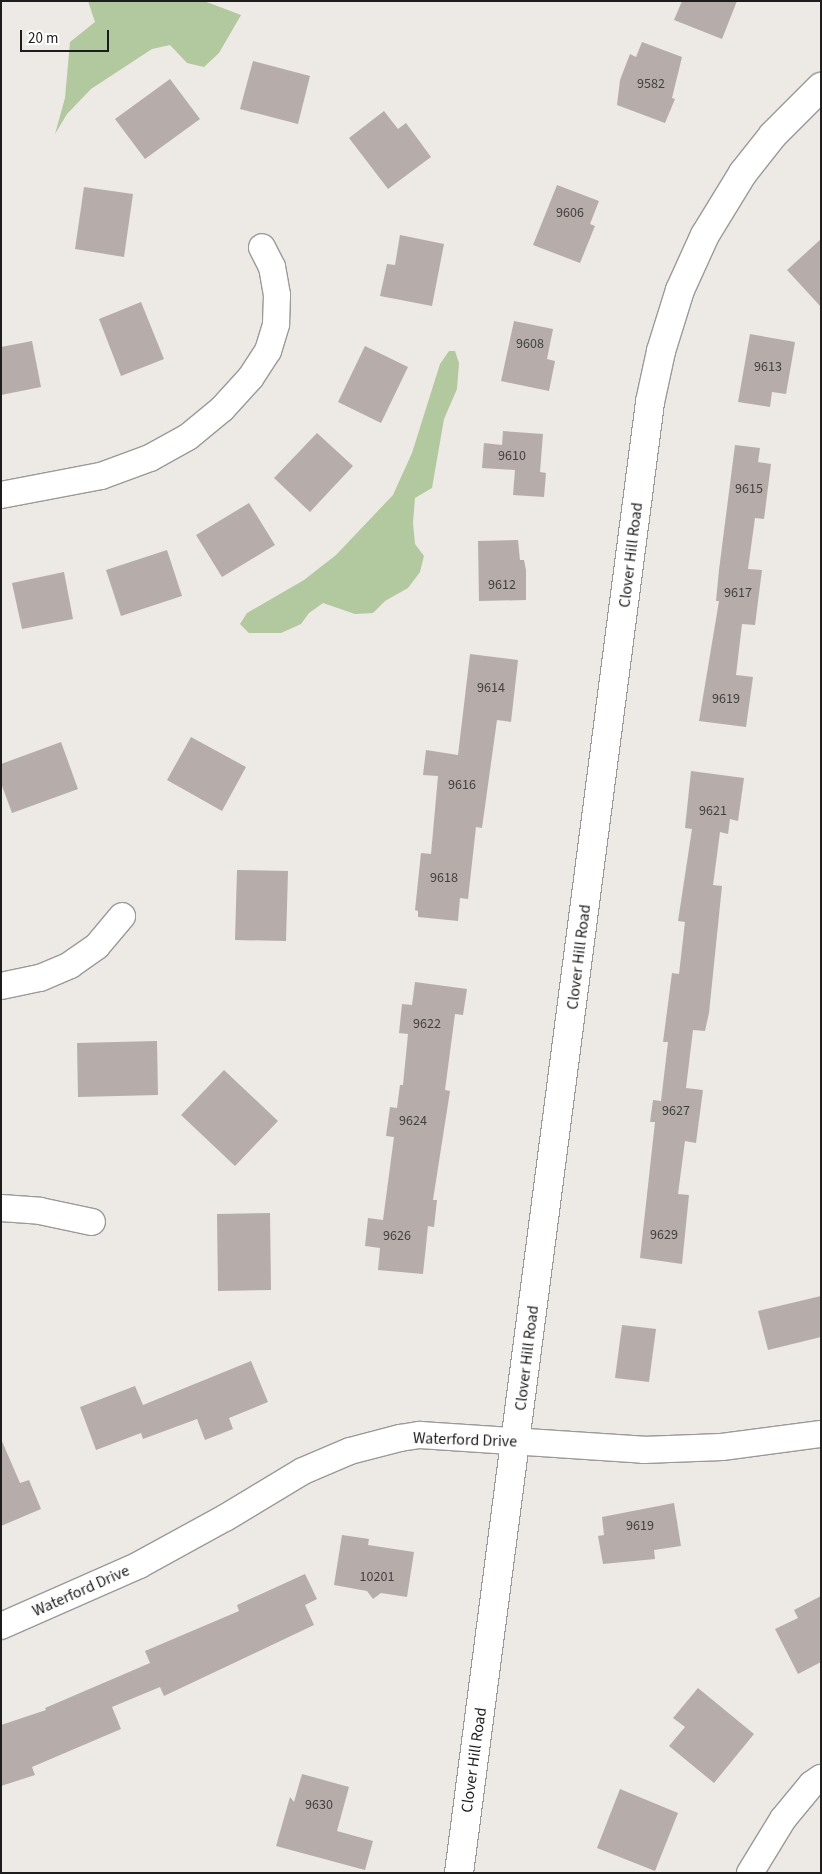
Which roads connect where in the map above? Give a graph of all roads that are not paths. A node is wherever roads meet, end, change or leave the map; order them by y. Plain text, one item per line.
1 (821, 88) edge
2 (262, 247) dead end
3 (1, 495) edge
4 (122, 916) dead end
5 (1, 986) edge
6 (1, 1208) edge
7 (92, 1222) dead end
8 (821, 1434) edge
9 (516, 1442) junction
10 (1, 1626) edge
11 (821, 1778) edge
12 (459, 1873) edge
13 (750, 1873) edge

1 - 9 street, Clover Hill Road
2 - 3 street
4 - 5 street
6 - 7 street
8 - 9 street, Waterford Drive
9 - 10 street, Waterford Drive
9 - 12 street, Clover Hill Road
11 - 13 street

